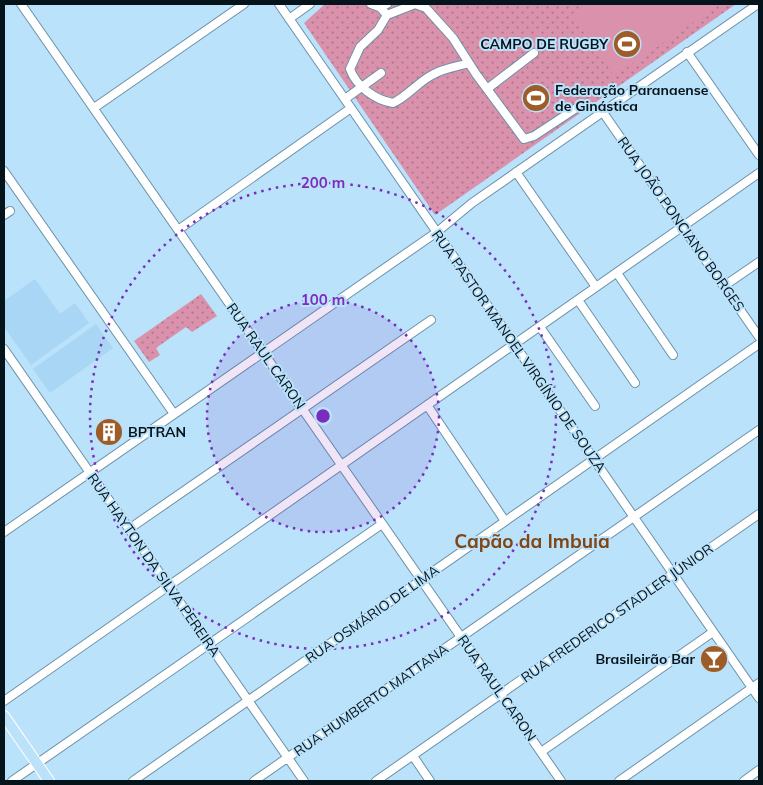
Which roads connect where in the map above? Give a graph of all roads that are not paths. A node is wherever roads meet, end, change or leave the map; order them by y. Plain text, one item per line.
1 (21, 4) edge
2 (244, 4) edge
3 (279, 4) edge
4 (310, 4) edge
5 (371, 4) edge
6 (758, 4) edge
7 (383, 5) edge
8 (387, 15) junction
9 (289, 18) junction
10 (687, 52) junction
11 (534, 53) dead end
12 (469, 63) junction
13 (381, 73) dead end
14 (362, 86) junction
15 (486, 89) junction
16 (345, 99) junction
17 (578, 107) dead end
18 (94, 108) junction
19 (351, 108) junction
20 (602, 111) junction
21 (759, 155) edge
22 (4, 171) edge
23 (516, 172) junction
24 (759, 174) edge
25 (683, 227) junction
26 (178, 230) junction
27 (437, 232) junction
28 (759, 262) edge
29 (617, 273) junction
30 (724, 286) junction
31 (596, 287) junction
32 (578, 300) junction
33 (431, 320) dead end
34 (540, 327) junction
35 (759, 336) edge
36 (514, 344) junction
37 (759, 344) edge
38 (4, 349) edge
39 (263, 352) junction
40 (673, 355) dead end
41 (635, 383) dead end
42 (427, 405) junction
43 (595, 406) dead end
44 (303, 409) junction
45 (174, 414) junction
46 (759, 430) edge
47 (594, 459) junction
48 (342, 465) junction
49 (90, 472) junction
50 (634, 517) junction
51 (758, 519) edge
52 (505, 521) junction
53 (382, 524) junction
54 (129, 529) junction
55 (4, 532) edge
56 (673, 574) junction
57 (421, 580) junction
58 (168, 586) junction
59 (713, 632) junction
60 (461, 637) junction
61 (209, 644) junction
62 (759, 683) edge
63 (752, 688) junction
64 (501, 694) junction
65 (759, 698) edge
66 (248, 700) junction
67 (4, 701) edge
68 (4, 716) edge
69 (541, 752) junction
70 (412, 756) junction
71 (288, 758) junction
72 (37, 764) junction
73 (759, 770) edge
74 (12, 781) edge
75 (49, 781) edge
76 (133, 781) edge
77 (254, 781) edge
78 (304, 781) edge
79 (376, 781) edge
80 (430, 781) edge
81 (561, 781) edge
82 (619, 781) edge
83 (744, 781) edge

1 - 18 street, RUA RAUL CARON
2 - 18 street
3 - 9 street, RUA PASTOR MANOEL VIRGÍNIO DE SOUZA
4 - 9 street
5 - 7 street
6 - 10 street
7 - 8 street
8 - 12 street
8 - 14 street
9 - 16 street, RUA PASTOR MANOEL VIRGÍNIO DE SOUZA
10 - 20 street
10 - 21 street
11 - 15 street
12 - 14 street
12 - 15 street
13 - 14 street
14 - 16 street
15 - 17 street
16 - 19 street, RUA PASTOR MANOEL VIRGÍNIO DE SOUZA
18 - 26 street, RUA RAUL CARON
19 - 26 street
19 - 27 street, RUA PASTOR MANOEL VIRGÍNIO DE SOUZA
20 - 23 street
20 - 25 street, RUA JOÃO PONCIANO BORGES
22 - 45 street
23 - 27 street
23 - 31 street
24 - 25 street
25 - 29 street
25 - 30 street, RUA JOÃO PONCIANO BORGES
26 - 39 street, RUA RAUL CARON
27 - 36 street, RUA PASTOR MANOEL VIRGÍNIO DE SOUZA
27 - 39 street
28 - 30 street
29 - 31 street
29 - 40 street
30 - 35 street, RUA JOÃO PONCIANO BORGES
31 - 32 street
32 - 34 street
32 - 41 street
33 - 44 street
34 - 36 street
34 - 43 street
36 - 42 street
36 - 47 street, RUA PASTOR MANOEL VIRGÍNIO DE SOUZA
37 - 47 street, RUA OSMÁRIO DE LIMA
38 - 49 street, RUA HAYTON DA SILVA PEREIRA
39 - 44 street, RUA RAUL CARON
39 - 45 street
42 - 48 street
42 - 52 street
44 - 48 street, RUA RAUL CARON
44 - 54 street
45 - 49 street
46 - 50 street, RUA HUMBERTO MATTANA
47 - 50 street, RUA PASTOR MANOEL VIRGÍNIO DE SOUZA
47 - 52 street, RUA OSMÁRIO DE LIMA
48 - 53 street, RUA RAUL CARON
48 - 58 street
49 - 54 street, RUA HAYTON DA SILVA PEREIRA
49 - 55 street
50 - 56 street, RUA PASTOR MANOEL VIRGÍNIO DE SOUZA
50 - 60 street, RUA HUMBERTO MATTANA
51 - 56 street, RUA FREDERICO STADLER JÚNIOR
52 - 57 street, RUA OSMÁRIO DE LIMA
53 - 57 street, RUA RAUL CARON
53 - 61 street
54 - 58 street, RUA HAYTON DA SILVA PEREIRA
56 - 59 street, RUA PASTOR MANOEL VIRGÍNIO DE SOUZA
56 - 64 street, RUA FREDERICO STADLER JÚNIOR
57 - 60 street, RUA RAUL CARON
57 - 66 street, RUA OSMÁRIO DE LIMA
58 - 61 street, RUA HAYTON DA SILVA PEREIRA
58 - 67 street
59 - 63 street, RUA PASTOR MANOEL VIRGÍNIO DE SOUZA
59 - 69 street
60 - 64 street, RUA RAUL CARON
60 - 71 street, RUA HUMBERTO MATTANA
61 - 66 street, RUA HAYTON DA SILVA PEREIRA
61 - 72 street
62 - 63 street
63 - 65 street, RUA PASTOR MANOEL VIRGÍNIO DE SOUZA
63 - 82 street
64 - 69 street, RUA RAUL CARON
64 - 70 street, RUA FREDERICO STADLER JÚNIOR
66 - 71 street, RUA HAYTON DA SILVA PEREIRA
66 - 76 street, RUA OSMÁRIO DE LIMA
68 - 72 main road
69 - 81 street, RUA RAUL CARON
70 - 79 street, RUA FREDERICO STADLER JÚNIOR
70 - 80 street
71 - 77 street, RUA HUMBERTO MATTANA
71 - 78 street, RUA HAYTON DA SILVA PEREIRA
72 - 74 street
72 - 75 main road
73 - 83 street

